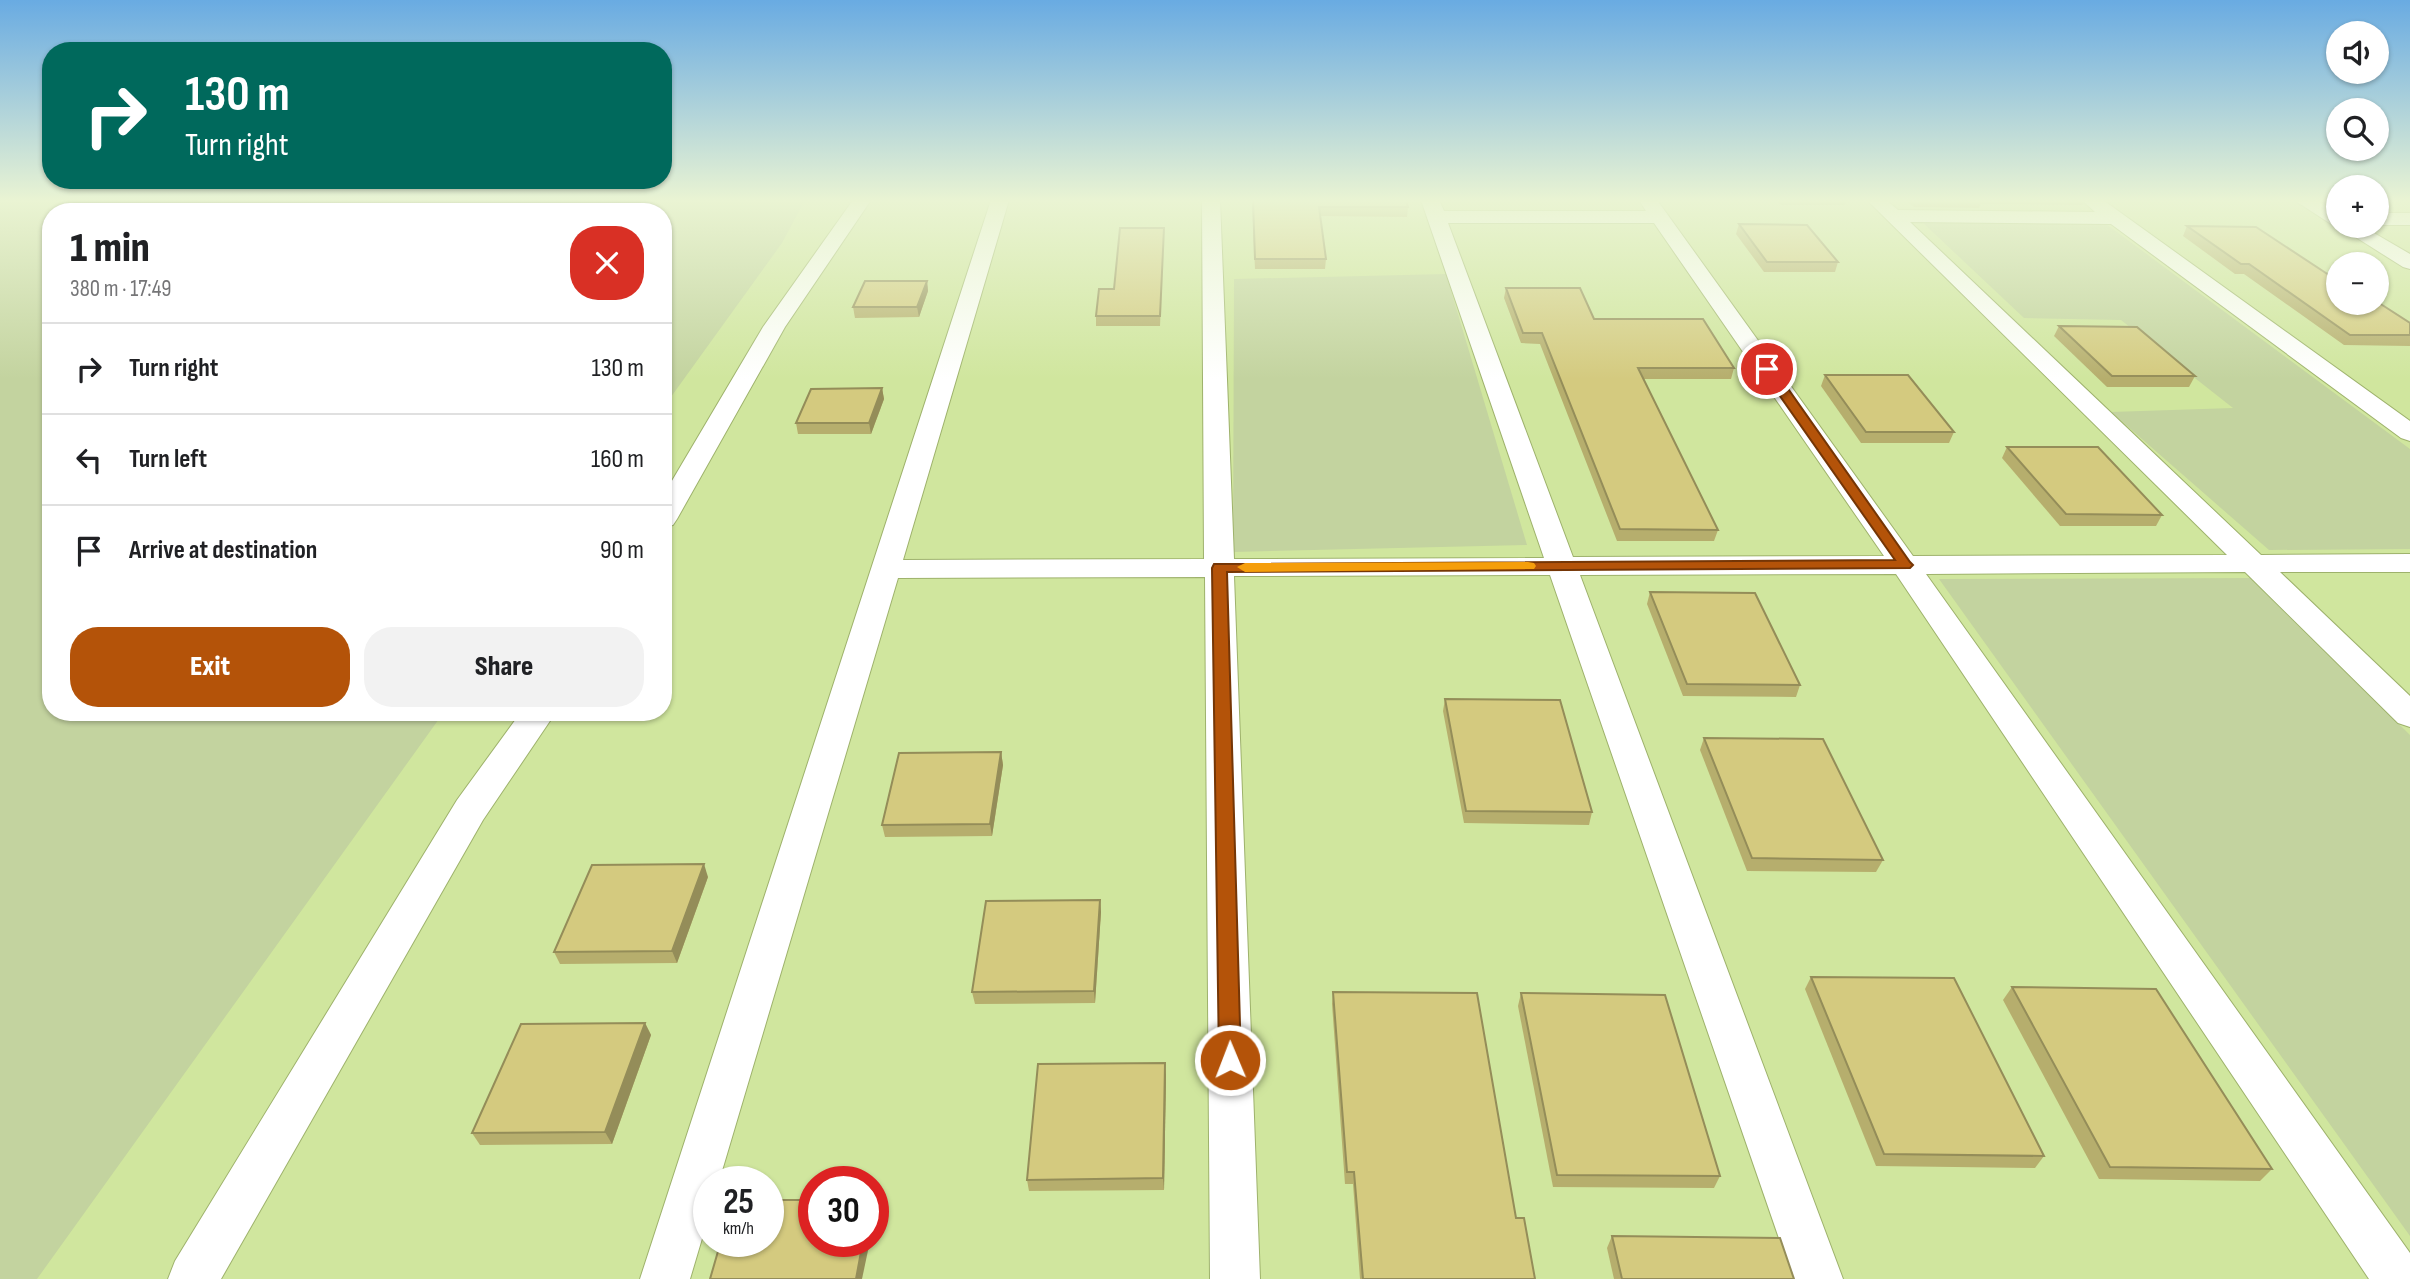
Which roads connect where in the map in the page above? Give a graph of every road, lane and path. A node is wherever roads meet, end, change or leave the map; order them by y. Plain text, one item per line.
1 (821, 260) edge
2 (981, 260) edge
3 (1212, 260) edge
4 (1452, 260) edge
5 (1690, 260) edge
6 (1938, 260) edge
7 (2173, 260) edge
8 (2410, 433) edge
9 (672, 504) edge
10 (2410, 563) edge
11 (2256, 564) junction
12 (1905, 565) junction
13 (1562, 566) junction
14 (1219, 568) junction
15 (885, 569) junction
16 (2410, 715) edge
17 (533, 721) edge
18 (192, 1279) edge
19 (665, 1279) edge
20 (1236, 1279) edge
21 (1818, 1279) edge
22 (2398, 1279) edge

1 - 9 street
2 - 15 street
3 - 14 street
4 - 13 street
5 - 12 street
6 - 11 street
7 - 8 street
10 - 11 street
11 - 12 street
11 - 16 street
12 - 13 street
12 - 22 street
13 - 14 street
13 - 21 street
14 - 15 street
14 - 20 street
15 - 19 street
17 - 18 street

